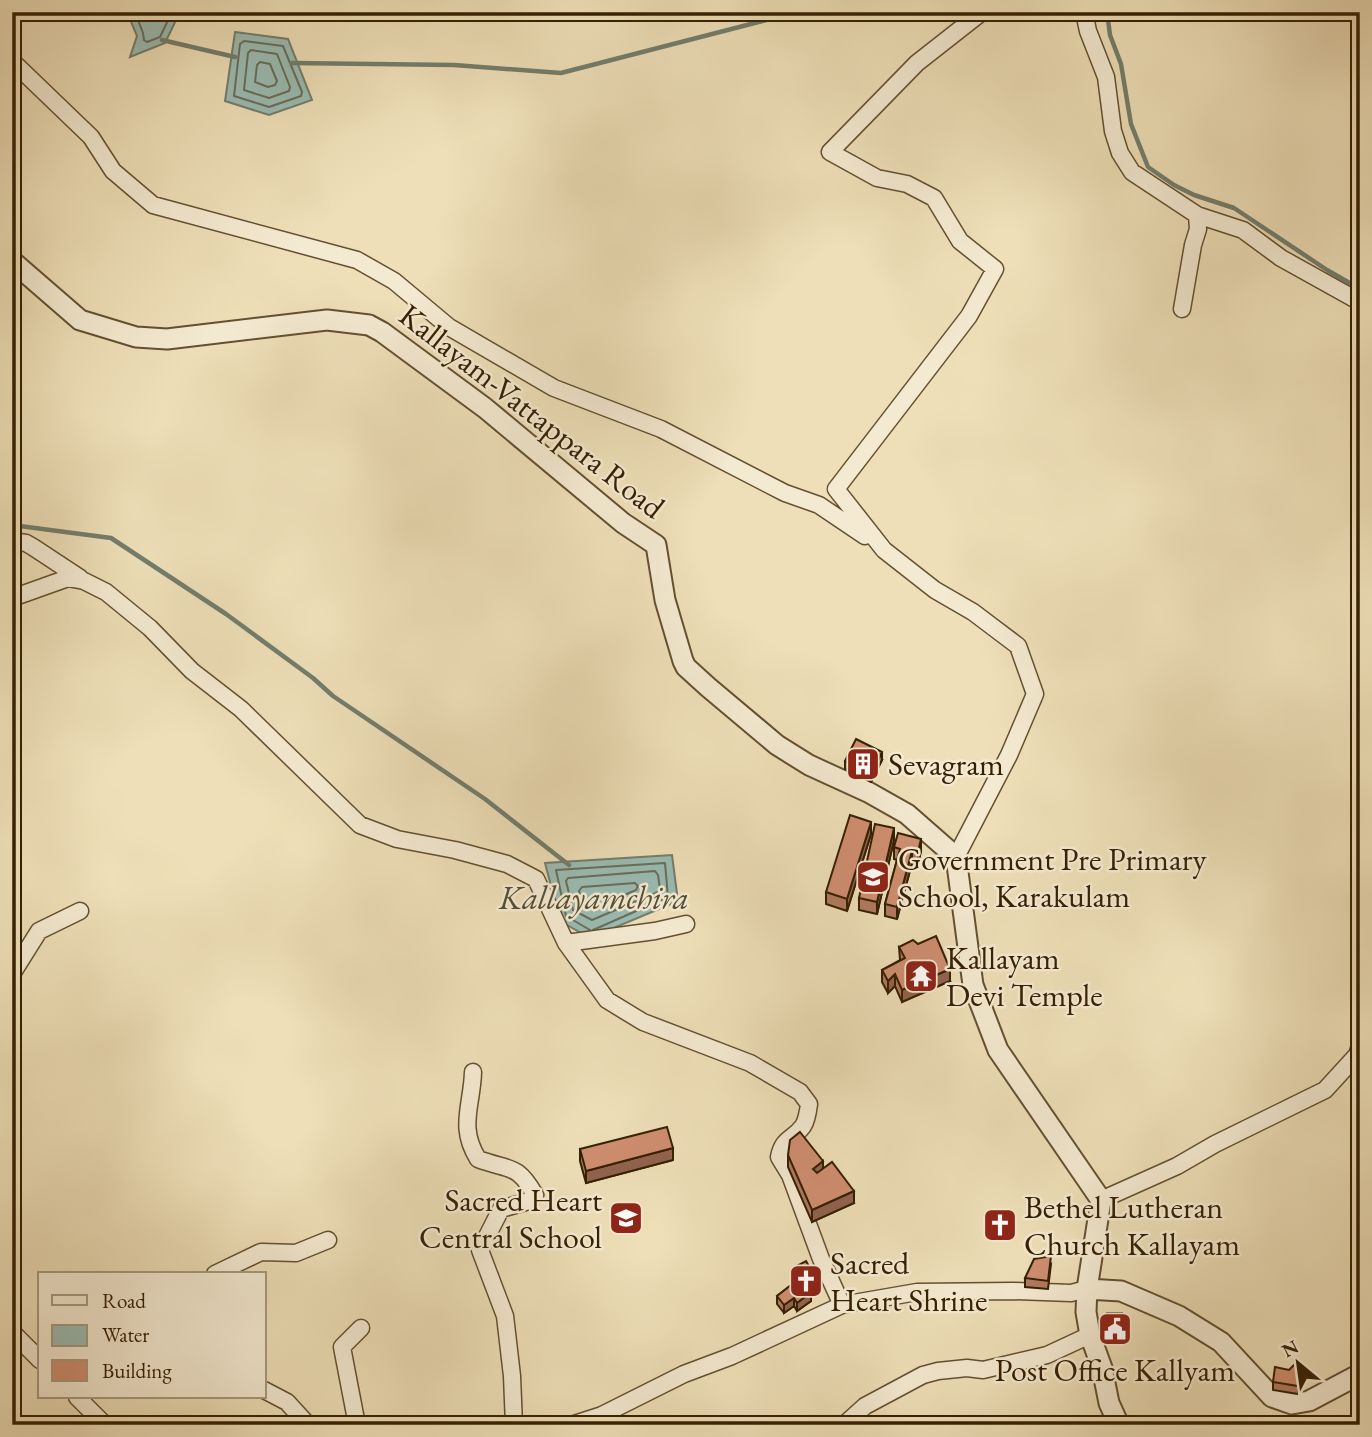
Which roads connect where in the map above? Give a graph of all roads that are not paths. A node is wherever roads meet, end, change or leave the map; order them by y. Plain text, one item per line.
1 (982, 12) edge
2 (1084, 12) edge
3 (12, 61) edge
4 (1197, 215) junction
5 (12, 261) edge
6 (1360, 302) edge
7 (1182, 309) dead end
8 (12, 541) edge
9 (884, 550) junction
10 (82, 580) junction
11 (12, 598) edge
12 (956, 857) junction
13 (80, 911) dead end
14 (686, 924) dead end
15 (566, 943) junction
16 (12, 974) edge
17 (1360, 1046) edge
18 (473, 1072) dead end
19 (1101, 1200) junction
20 (328, 1240) dead end
21 (219, 1272) edge
22 (1087, 1289) junction
23 (842, 1305) junction
24 (361, 1328) dead end
25 (12, 1332) edge
26 (1090, 1335) junction
27 (38, 1358) edge
28 (1360, 1374) edge
29 (266, 1391) edge
30 (78, 1398) edge
31 (105, 1425) edge
32 (308, 1425) edge
33 (358, 1425) edge
34 (514, 1425) edge
35 (570, 1425) edge
36 (844, 1425) edge
37 (1119, 1425) edge

1 - 9 street
2 - 4 street
3 - 9 street
4 - 6 street
4 - 7 street
5 - 12 street, Kallayam-Vattappara Road
8 - 10 street
9 - 12 street
10 - 11 street
10 - 15 street
12 - 19 street
13 - 16 street
14 - 15 street
15 - 23 street
17 - 19 street
18 - 34 street
19 - 22 street
20 - 21 street
22 - 23 street
22 - 26 street
22 - 28 street
23 - 35 street
24 - 33 street
25 - 27 street
26 - 36 street
26 - 37 street
29 - 32 street
30 - 31 street

